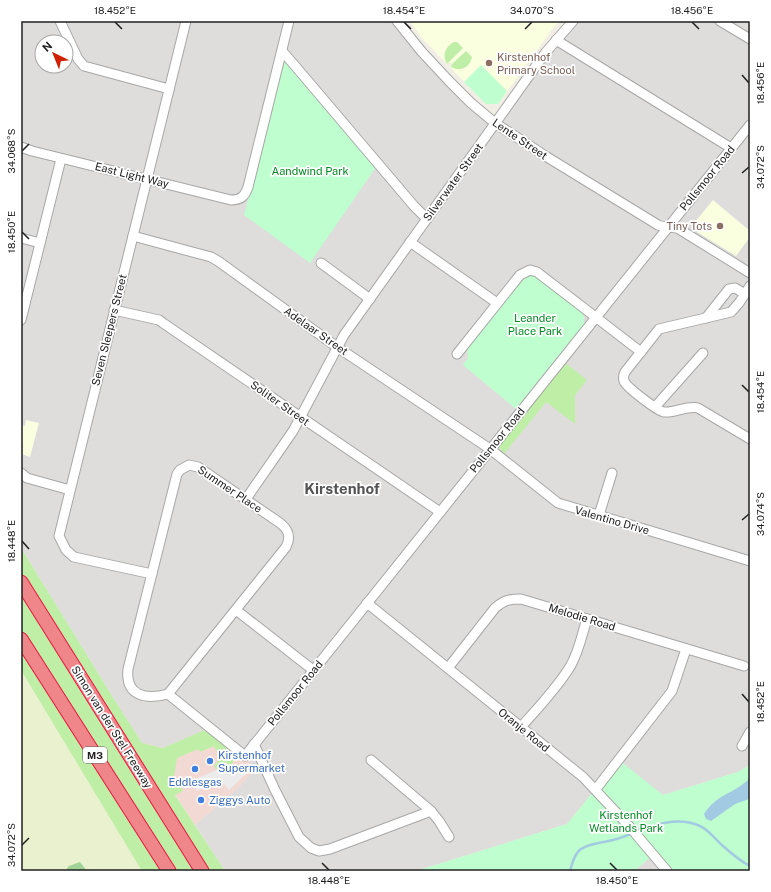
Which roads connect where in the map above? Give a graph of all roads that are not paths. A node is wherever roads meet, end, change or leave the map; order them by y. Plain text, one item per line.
1 (60, 21) edge
2 (186, 21) edge
3 (289, 21) edge
4 (397, 21) edge
5 (573, 21) edge
6 (720, 21) edge
7 (750, 39) edge
8 (556, 40) junction
9 (282, 51) junction
10 (169, 89) junction
11 (495, 123) junction
12 (750, 125) edge
13 (21, 147) edge
14 (731, 148) junction
15 (62, 159) junction
16 (147, 179) junction
17 (427, 219) junction
18 (667, 228) junction
19 (133, 236) junction
20 (21, 238) edge
21 (410, 242) junction
22 (40, 243) junction
23 (321, 264) dead end
24 (750, 273) edge
25 (750, 286) edge
26 (745, 294) junction
27 (370, 299) junction
28 (497, 303) junction
29 (114, 310) junction
30 (596, 318) junction
31 (706, 318) junction
32 (21, 320) edge
33 (338, 347) junction
34 (641, 352) junction
35 (703, 353) dead end
36 (457, 354) dead end
37 (655, 407) junction
38 (301, 417) junction
39 (750, 439) edge
40 (490, 449) junction
41 (21, 473) edge
42 (612, 473) dead end
43 (70, 490) junction
44 (246, 499) junction
45 (440, 512) junction
46 (599, 515) junction
47 (750, 561) edge
48 (152, 574) junction
49 (21, 582) edge
50 (367, 603) junction
51 (236, 610) junction
52 (587, 618) junction
53 (21, 639) edge
54 (686, 649) junction
55 (744, 666) dead end
56 (448, 668) junction
57 (313, 670) junction
58 (168, 694) junction
59 (521, 728) junction
60 (750, 732) edge
61 (254, 744) junction
62 (742, 746) dead end
63 (371, 760) dead end
64 (596, 789) junction
65 (431, 811) junction
66 (449, 837) dead end
67 (169, 871) edge
68 (202, 871) edge
69 (667, 871) edge

1 - 10 street
2 - 10 street, Seven Sleepers Street
3 - 9 street
4 - 11 street, Lente Street
5 - 8 street, Silverwater Street
6 - 7 street
8 - 11 street, Silverwater Street
8 - 14 street
9 - 16 street, East Light Way
9 - 17 street
10 - 16 street, Seven Sleepers Street
11 - 17 street, Silverwater Street
11 - 18 street, Lente Street
12 - 14 street, Pollsmoor Road
13 - 15 street, East Light Way
14 - 18 street, Pollsmoor Road
15 - 16 street, East Light Way
15 - 22 street
16 - 19 street, Seven Sleepers Street
17 - 21 street, Silverwater Street
18 - 24 street, Lente Street
18 - 30 street, Pollsmoor Road
19 - 29 street, Seven Sleepers Street
19 - 33 street, Adelaar Street
20 - 22 street
21 - 27 street, Silverwater Street
21 - 28 street
22 - 32 street
23 - 27 street
25 - 26 street
26 - 31 street
26 - 31 street
27 - 33 street, Silverwater Street
28 - 30 street
28 - 36 street
29 - 38 street, Soliter Street
29 - 43 street, Seven Sleepers Street
30 - 34 street
30 - 40 street, Pollsmoor Road
31 - 34 street
33 - 38 street, Silverwater Street
33 - 40 street, Adelaar Street
34 - 37 street
35 - 37 street
37 - 39 street
38 - 44 street, Silverwater Street
38 - 45 street, Soliter Street
40 - 45 street, Pollsmoor Road
40 - 46 street, Valentino Drive
41 - 43 street
42 - 46 street
43 - 48 street, Seven Sleepers Street
44 - 48 street, Summer Place
44 - 51 street, Summer Place
45 - 50 street, Pollsmoor Road
46 - 47 street, Valentino Drive
48 - 58 street, Summer Place
49 - 68 highway, Simon van der Stel Freeway / M3
50 - 56 street, Oranje Road
50 - 57 street, Pollsmoor Road
51 - 57 street
51 - 58 street, Summer Place
52 - 54 street, Melodie Road
52 - 56 street, Melodie Road
52 - 59 street
53 - 67 highway, M3
54 - 55 street, Melodie Road
54 - 64 street
56 - 59 street, Oranje Road
57 - 61 street, Pollsmoor Road
58 - 61 street, Pollsmoor Road
59 - 64 street, Oranje Road
60 - 62 street
61 - 65 street
63 - 65 street
64 - 69 street, Oranje Road
65 - 66 street

